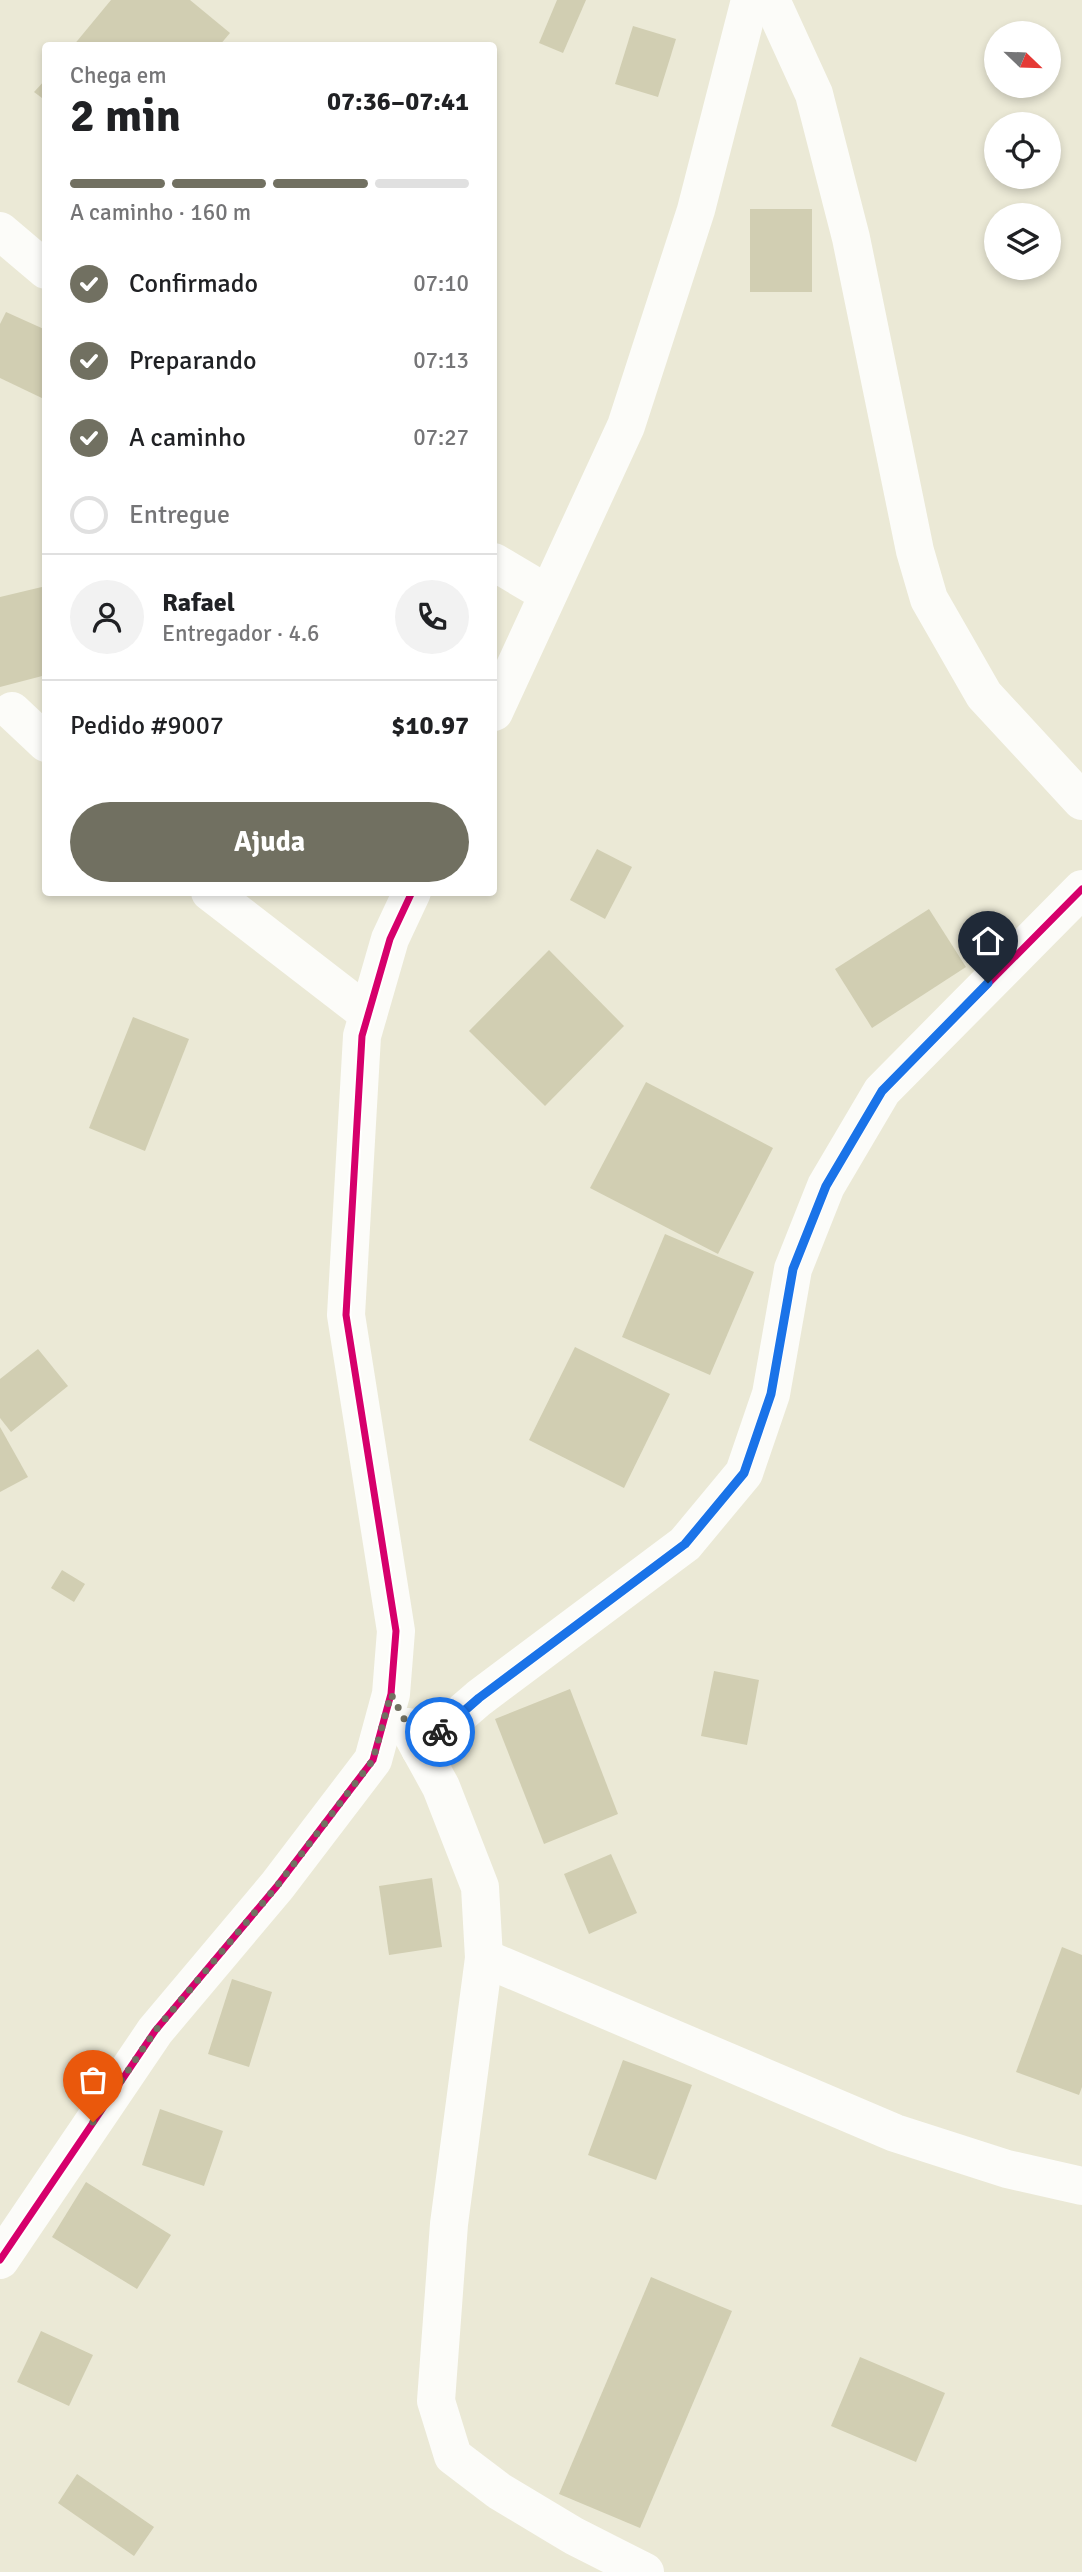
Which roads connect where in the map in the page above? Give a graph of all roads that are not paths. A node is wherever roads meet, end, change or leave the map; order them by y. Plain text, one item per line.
1 (750, 0) edge
2 (771, 0) edge
3 (0, 231) edge
4 (42, 267) edge
5 (497, 564) edge
6 (548, 594) junction
7 (497, 705) edge
8 (12, 711) dead end
9 (42, 739) edge
10 (1082, 801) edge
11 (1082, 889) edge
12 (215, 896) edge
13 (410, 896) edge
14 (368, 1014) junction
15 (391, 1694) junction
16 (420, 1749) junction
17 (484, 1958) junction
18 (1082, 2186) edge
19 (0, 2260) edge
20 (645, 2572) edge

1 - 6 street
2 - 10 street
3 - 4 street
5 - 6 street
6 - 7 street
8 - 9 street
11 - 16 street
12 - 14 street
13 - 14 street
14 - 15 street
15 - 16 street
15 - 19 street
16 - 17 street
17 - 18 street
17 - 20 street

